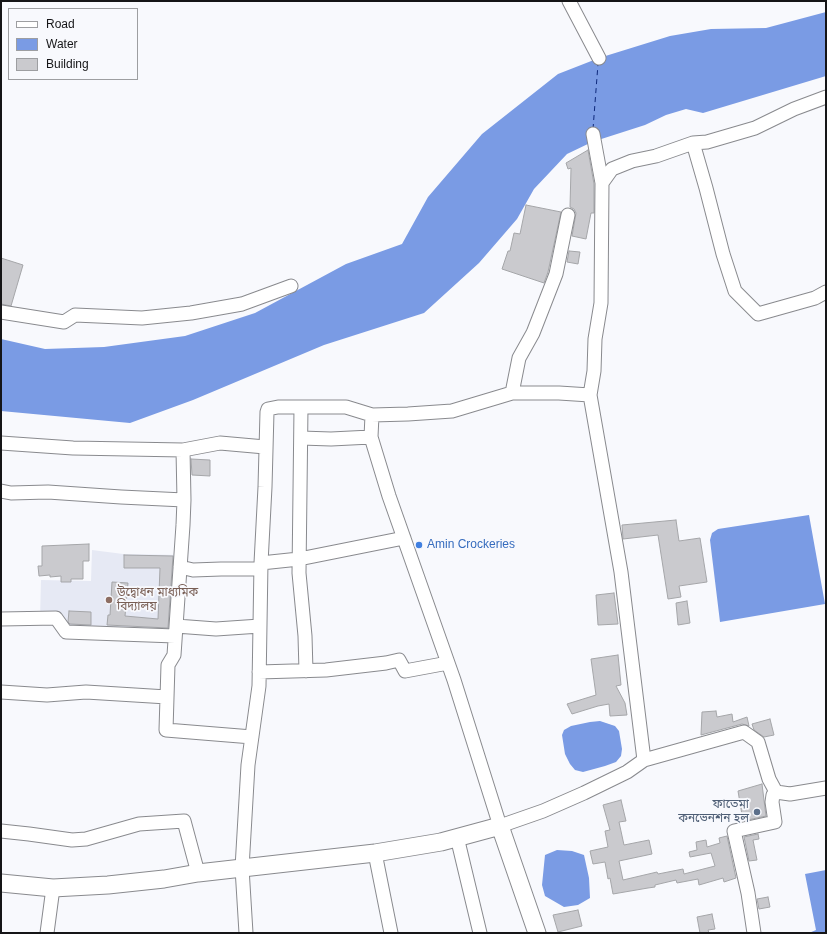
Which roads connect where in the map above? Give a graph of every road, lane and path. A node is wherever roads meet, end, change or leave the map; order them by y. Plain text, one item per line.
1 (569, 1) edge
2 (599, 58) dead end
3 (826, 97) edge
4 (592, 134) dead end
5 (693, 142) junction
6 (602, 183) junction
7 (568, 215) dead end
8 (291, 286) dead end
9 (826, 292) edge
10 (1, 312) edge
11 (512, 393) junction
12 (590, 395) junction
13 (302, 408) junction
14 (372, 415) junction
15 (371, 437) junction
16 (301, 438) junction
17 (1, 443) edge
18 (265, 447) junction
19 (183, 450) junction
20 (1, 491) edge
21 (184, 500) junction
22 (404, 538) junction
23 (299, 559) junction
24 (261, 566) junction
25 (180, 567) junction
26 (1, 619) edge
27 (260, 626) junction
28 (176, 631) junction
29 (448, 663) junction
30 (306, 670) junction
31 (259, 672) junction
32 (1, 692) edge
33 (168, 697) junction
34 (252, 737) junction
35 (644, 760) junction
36 (826, 788) edge
37 (776, 792) junction
38 (500, 826) junction
39 (1, 831) edge
40 (458, 838) junction
41 (375, 854) junction
42 (242, 868) junction
43 (198, 873) junction
44 (1, 882) edge
45 (53, 888) junction
46 (47, 933) edge
47 (246, 933) edge
48 (391, 933) edge
49 (480, 933) edge
50 (537, 933) edge
51 (754, 933) edge

1 - 2 street
3 - 5 street
4 - 6 street
5 - 6 street
5 - 9 street
6 - 12 street
7 - 11 street
8 - 10 street
11 - 12 street
11 - 14 street
12 - 35 street
13 - 14 street
13 - 16 street
13 - 18 street
14 - 15 street
15 - 16 street
15 - 22 street
16 - 23 street
17 - 19 street
18 - 19 street
18 - 24 street
19 - 21 street
20 - 21 street
21 - 25 street
22 - 23 street
22 - 29 street
23 - 24 street
23 - 30 street
24 - 25 street
24 - 27 street
25 - 28 street
26 - 28 street
27 - 28 street
27 - 31 street
28 - 33 street
29 - 30 street
29 - 38 street
30 - 31 street
31 - 34 street
32 - 33 street
33 - 34 street
34 - 42 street
35 - 37 street
35 - 38 street
36 - 37 street
37 - 51 street
38 - 40 main road
38 - 50 main road
39 - 43 street
40 - 41 main road
40 - 49 street
41 - 42 main road
41 - 48 street
42 - 43 main road
42 - 47 street
43 - 45 main road
44 - 45 main road
45 - 46 street

